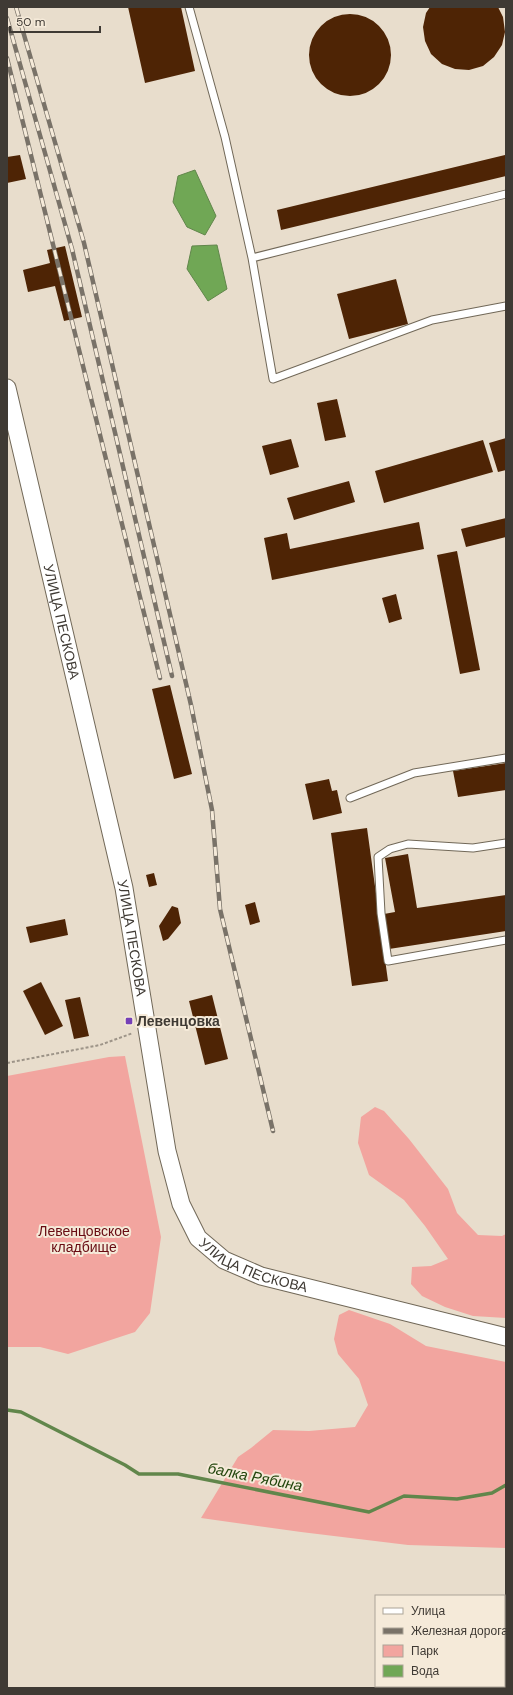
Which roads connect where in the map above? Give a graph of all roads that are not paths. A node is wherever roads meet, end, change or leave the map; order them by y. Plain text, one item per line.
1 (189, 7) edge
2 (506, 194) edge
3 (252, 258) junction
4 (506, 306) edge
5 (7, 388) edge
6 (506, 758) edge
7 (350, 798) dead end
8 (506, 843) edge
9 (506, 940) edge
10 (506, 1337) edge

1 - 3 lane
2 - 3 lane
3 - 4 lane
5 - 10 street, УЛИЦА ПЕСКОВА
6 - 7 lane
8 - 9 lane

